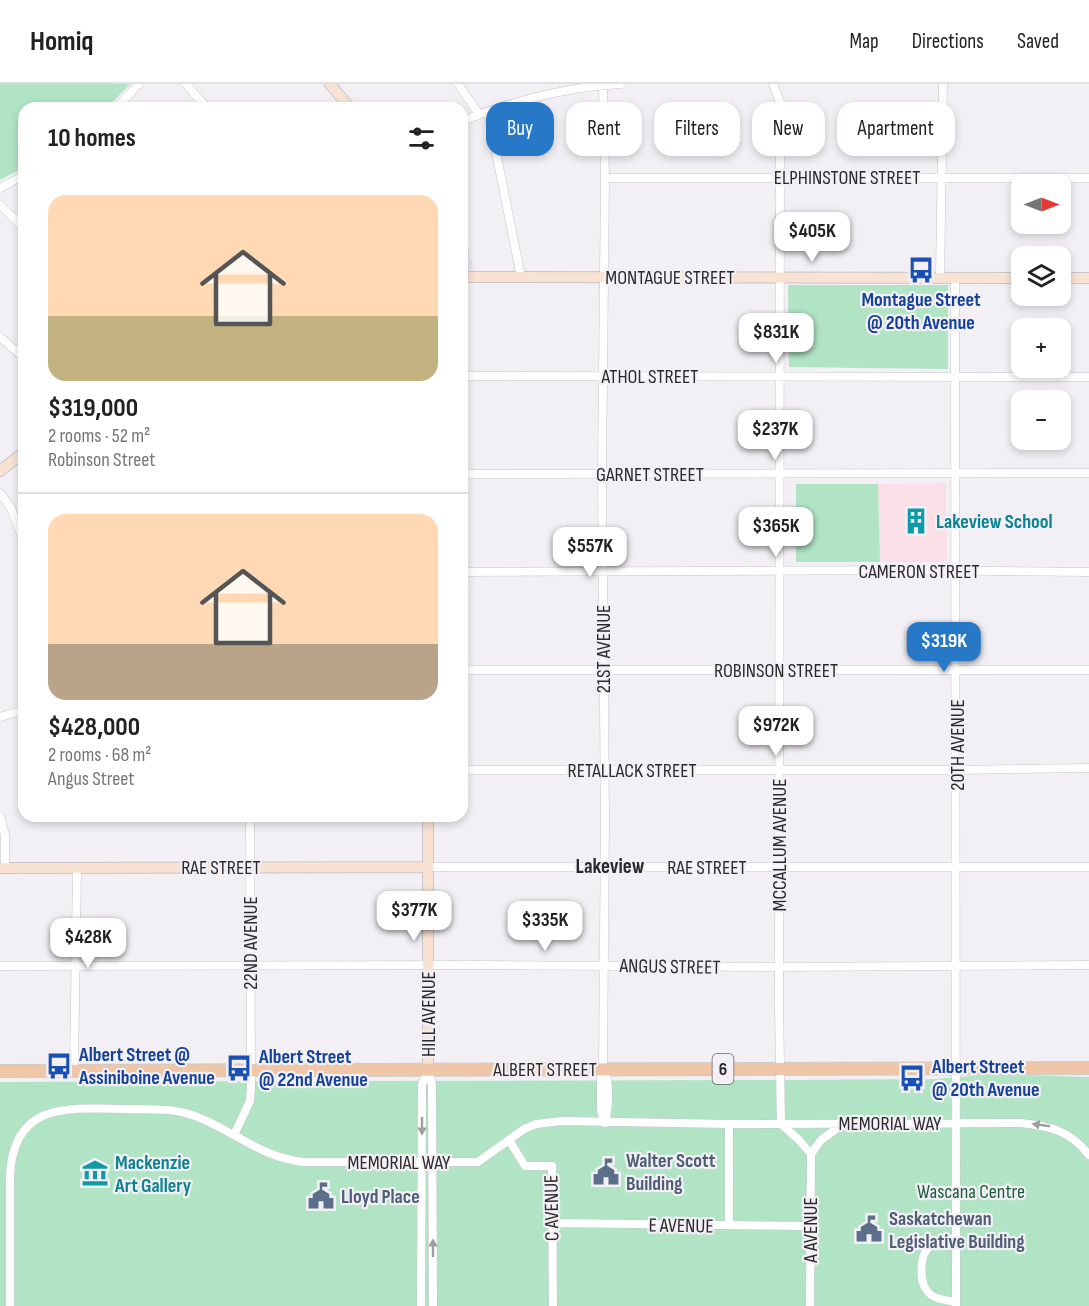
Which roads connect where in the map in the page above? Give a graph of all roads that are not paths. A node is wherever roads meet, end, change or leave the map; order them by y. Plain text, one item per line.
1 (139, 84) edge
2 (186, 84) edge
3 (330, 84) edge
4 (458, 84) edge
5 (621, 84) edge
6 (773, 84) edge
7 (943, 84) edge
8 (603, 86) junction
9 (561, 88) edge
10 (122, 102) edge
11 (202, 102) edge
12 (345, 102) edge
13 (517, 102) edge
14 (486, 112) edge
15 (479, 114) junction
16 (468, 119) edge
17 (497, 156) edge
18 (779, 177) junction
19 (941, 177) junction
20 (18, 178) edge
21 (605, 178) junction
22 (1089, 178) edge
23 (0, 188) edge
24 (0, 205) edge
25 (18, 222) edge
26 (468, 277) edge
27 (521, 277) junction
28 (603, 277) junction
29 (779, 277) junction
30 (940, 278) junction
31 (955, 278) junction
32 (1011, 278) edge
33 (1071, 278) edge
34 (1089, 278) edge
35 (0, 337) edge
36 (18, 353) edge
37 (468, 376) edge
38 (603, 376) junction
39 (779, 376) junction
40 (956, 376) junction
41 (1089, 376) edge
42 (18, 457) edge
43 (0, 471) edge
44 (956, 473) junction
45 (1089, 473) edge
46 (468, 474) edge
47 (602, 474) junction
48 (779, 474) junction
49 (0, 494) edge
50 (18, 526) edge
51 (779, 571) junction
52 (957, 571) junction
53 (468, 572) edge
54 (1089, 572) edge
55 (603, 573) junction
56 (468, 670) edge
57 (604, 670) junction
58 (779, 670) junction
59 (957, 670) junction
60 (1089, 670) edge
61 (18, 712) edge
62 (0, 717) edge
63 (1089, 768) edge
64 (468, 770) edge
65 (604, 770) junction
66 (779, 770) junction
67 (957, 770) junction
68 (0, 816) edge
69 (250, 822) edge
70 (428, 822) edge
71 (77, 867) junction
72 (250, 867) junction
73 (428, 867) junction
74 (605, 867) junction
75 (779, 867) junction
76 (957, 867) junction
77 (1089, 867) edge
78 (2, 868) edge
79 (428, 965) junction
80 (603, 965) junction
81 (957, 965) junction
82 (1089, 965) edge
83 (0, 966) edge
84 (250, 966) junction
85 (75, 967) junction
86 (779, 967) junction
87 (428, 1068) junction
88 (781, 1068) junction
89 (1089, 1068) edge
90 (603, 1069) junction
91 (957, 1069) junction
92 (74, 1070) junction
93 (0, 1071) edge
94 (251, 1071) junction
95 (604, 1123) junction
96 (957, 1123) junction
97 (729, 1124) junction
98 (782, 1124) junction
99 (843, 1124) junction
100 (234, 1136) junction
101 (509, 1140) junction
102 (811, 1154) junction
103 (1089, 1155) edge
104 (422, 1162) junction
105 (434, 1162) junction
106 (551, 1223) junction
107 (729, 1225) junction
108 (810, 1226) junction
109 (957, 1238) junction
110 (957, 1304) edge
111 (10, 1306) edge
112 (421, 1306) edge
113 (433, 1306) edge
114 (553, 1306) edge
115 (810, 1306) edge

1 - 10 street
2 - 11 street
3 - 12 street
4 - 15 street
5 - 8 street
6 - 18 street, MCCALLUM AVENUE
7 - 19 street
8 - 9 street
8 - 21 street, 21ST AVENUE
9 - 13 street
14 - 15 street
15 - 16 street
17 - 27 street
18 - 19 street, ELPHINSTONE STREET
18 - 21 street, ELPHINSTONE STREET
18 - 29 street, MCCALLUM AVENUE
19 - 22 street, ELPHINSTONE STREET
19 - 30 street
20 - 23 street
21 - 28 street, 21ST AVENUE
24 - 25 street
26 - 27 street, MONTAGUE STREET
27 - 28 street, MONTAGUE STREET
28 - 29 street, MONTAGUE STREET
28 - 38 street, 21ST AVENUE
29 - 30 street, MONTAGUE STREET
29 - 39 street, MCCALLUM AVENUE
30 - 31 street, MONTAGUE STREET
31 - 32 street, MONTAGUE STREET
31 - 40 street, 20TH AVENUE
33 - 34 street
35 - 36 street
37 - 38 street, ATHOL STREET
38 - 39 street, ATHOL STREET
38 - 47 street, 21ST AVENUE
39 - 40 street, ATHOL STREET
39 - 48 street, MCCALLUM AVENUE
40 - 41 street, ATHOL STREET
40 - 44 street, 20TH AVENUE
42 - 43 street
44 - 45 street, GARNET STREET
44 - 48 street, GARNET STREET
44 - 52 street, 20TH AVENUE
46 - 47 street, GARNET STREET
47 - 48 street, GARNET STREET
47 - 55 street, 21ST AVENUE
48 - 51 street, MCCALLUM AVENUE
49 - 50 street
51 - 52 street, CAMERON STREET
51 - 55 street, CAMERON STREET
51 - 58 street, MCCALLUM AVENUE
52 - 54 street, CAMERON STREET
52 - 59 street, 20TH AVENUE
53 - 55 street, CAMERON STREET
55 - 57 street, 21ST AVENUE
56 - 57 street, ROBINSON STREET
57 - 58 street, ROBINSON STREET
57 - 65 street, 21ST AVENUE
58 - 59 street, ROBINSON STREET
58 - 66 street, MCCALLUM AVENUE
59 - 60 street, ROBINSON STREET
59 - 67 street, 20TH AVENUE
61 - 62 street
63 - 67 street, RETALLACK STREET
64 - 65 street, RETALLACK STREET
65 - 66 street, RETALLACK STREET
65 - 74 street, 21ST AVENUE
66 - 67 street, RETALLACK STREET
66 - 75 street, MCCALLUM AVENUE
67 - 76 street, 20TH AVENUE
68 - 78 street
69 - 72 street, 22ND AVENUE
70 - 73 street, HILL AVENUE
71 - 72 street, RAE STREET
71 - 78 street, RAE STREET
71 - 85 street
72 - 73 street, RAE STREET
72 - 84 street, 22ND AVENUE
73 - 74 street, RAE STREET
73 - 79 street, HILL AVENUE
74 - 75 street, RAE STREET
74 - 80 street, 21ST AVENUE
75 - 76 street, RAE STREET
75 - 86 street, MCCALLUM AVENUE
76 - 77 street, RAE STREET
76 - 81 street, 20TH AVENUE
79 - 80 street, ANGUS STREET
79 - 84 street, ANGUS STREET
79 - 87 street, HILL AVENUE
80 - 86 street, ANGUS STREET
80 - 90 street, 21ST AVENUE
81 - 82 street, ANGUS STREET
81 - 86 street, ANGUS STREET
81 - 91 street, 20TH AVENUE
83 - 85 street, ANGUS STREET
84 - 85 street, ANGUS STREET
84 - 94 street, 22ND AVENUE
85 - 92 street
86 - 88 street, MCCALLUM AVENUE
87 - 90 main road, ALBERT STREET / 6
87 - 94 main road, ALBERT STREET / 6
87 -> 104 street
87 - 105 street
88 - 90 main road, ALBERT STREET / 6
88 - 91 main road, ALBERT STREET / 6
88 - 98 street
89 - 91 main road, ALBERT STREET / 6
90 - 95 street, 21ST AVENUE
91 - 96 street, 20TH AVENUE
92 - 93 main road, ALBERT STREET / 6
92 - 94 main road, ALBERT STREET / 6
94 - 100 street, 22ND AVENUE
95 - 97 street, MEMORIAL WAY
95 - 101 street, MEMORIAL WAY
96 - 99 street, MEMORIAL WAY
103 -> 96 street, MEMORIAL WAY
96 - 109 street, 20TH AVENUE
97 - 98 street, MEMORIAL WAY
97 - 107 street
98 - 99 street, MEMORIAL WAY
98 - 102 street
99 - 102 street
100 - 104 street, MEMORIAL WAY
100 - 111 street, MEMORIAL WAY
101 - 105 street, MEMORIAL WAY
101 - 106 street, C AVENUE
102 - 108 street, A AVENUE
104 - 105 street, MEMORIAL WAY
104 - 112 street
113 -> 105 street
106 - 107 street, E AVENUE
106 - 114 street, C AVENUE
107 - 108 street, E AVENUE
108 - 115 street, A AVENUE
109 - 110 street, 20TH AVENUE
109 - 110 street

